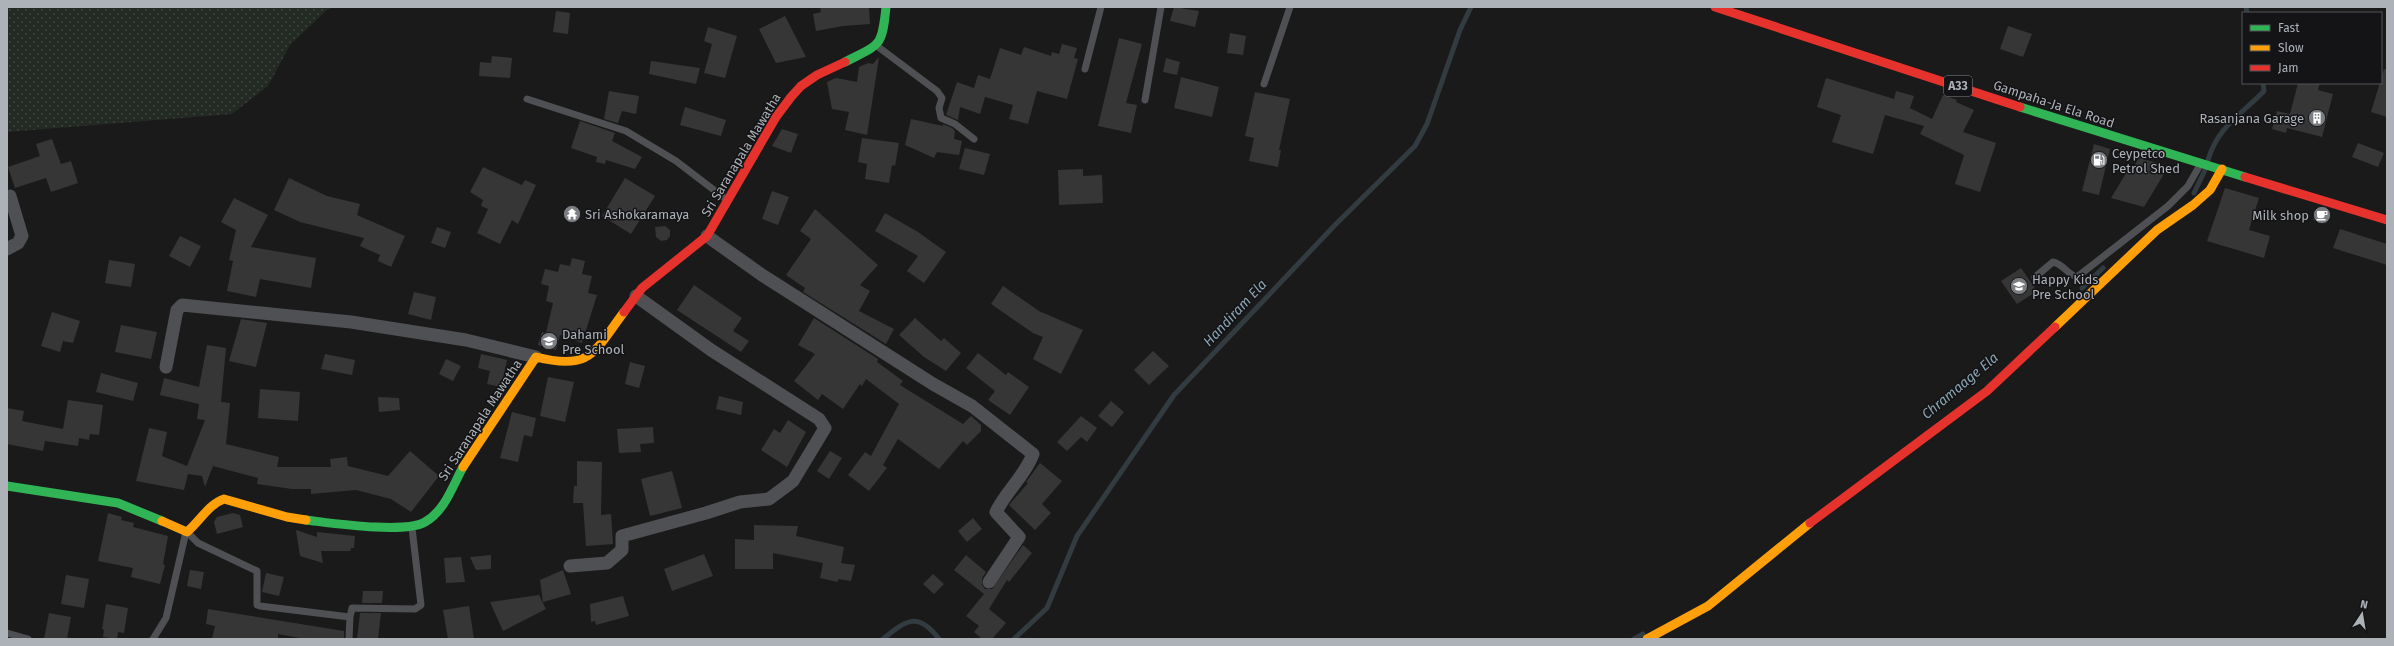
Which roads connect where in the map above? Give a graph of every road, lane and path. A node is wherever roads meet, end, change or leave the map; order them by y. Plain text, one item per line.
1 (886, 7) edge
2 (1101, 7) edge
3 (1161, 7) edge
4 (1290, 7) edge
5 (1715, 7) edge
6 (877, 46) junction
7 (1085, 69) dead end
8 (1264, 84) dead end
9 (527, 99) dead end
10 (1145, 100) dead end
11 (974, 139) dead end
12 (2201, 163) junction
13 (2218, 168) junction
14 (10, 196) dead end
15 (729, 201) junction
16 (2387, 220) edge
17 (707, 236) junction
18 (7, 248) edge
19 (2035, 277) dead end
20 (636, 296) junction
21 (536, 357) junction
22 (166, 367) dead end
23 (7, 486) edge
24 (412, 527) junction
25 (186, 532) junction
26 (570, 566) dead end
27 (989, 582) dead end
28 (350, 617) junction
29 (7, 633) edge
30 (28, 639) edge
31 (153, 639) edge
32 (349, 639) edge
33 (1647, 639) edge

1 - 6 main road
2 - 7 lane
3 - 10 lane
4 - 8 lane
5 - 12 main road, Gampaha-Ja Ela Road / A33
6 - 11 lane
6 - 15 main road, Sri Saranapala Mawatha
9 - 15 lane
12 - 13 main road, Gampaha-Ja Ela Road / A33
12 - 19 lane
13 - 16 main road, Gampaha-Ja Ela Road / A33
13 - 33 main road
14 - 18 street
15 - 17 main road, Sri Saranapala Mawatha
17 - 20 main road, Sri Saranapala Mawatha
17 - 27 street
20 - 21 main road, Sri Saranapala Mawatha
20 - 26 street
21 - 22 street
21 - 24 main road, Sri Saranapala Mawatha
23 - 25 main road
24 - 25 main road, Sri Saranapala Mawatha
24 - 28 lane
25 - 28 lane
25 - 31 lane
28 - 32 lane
29 - 30 lane

